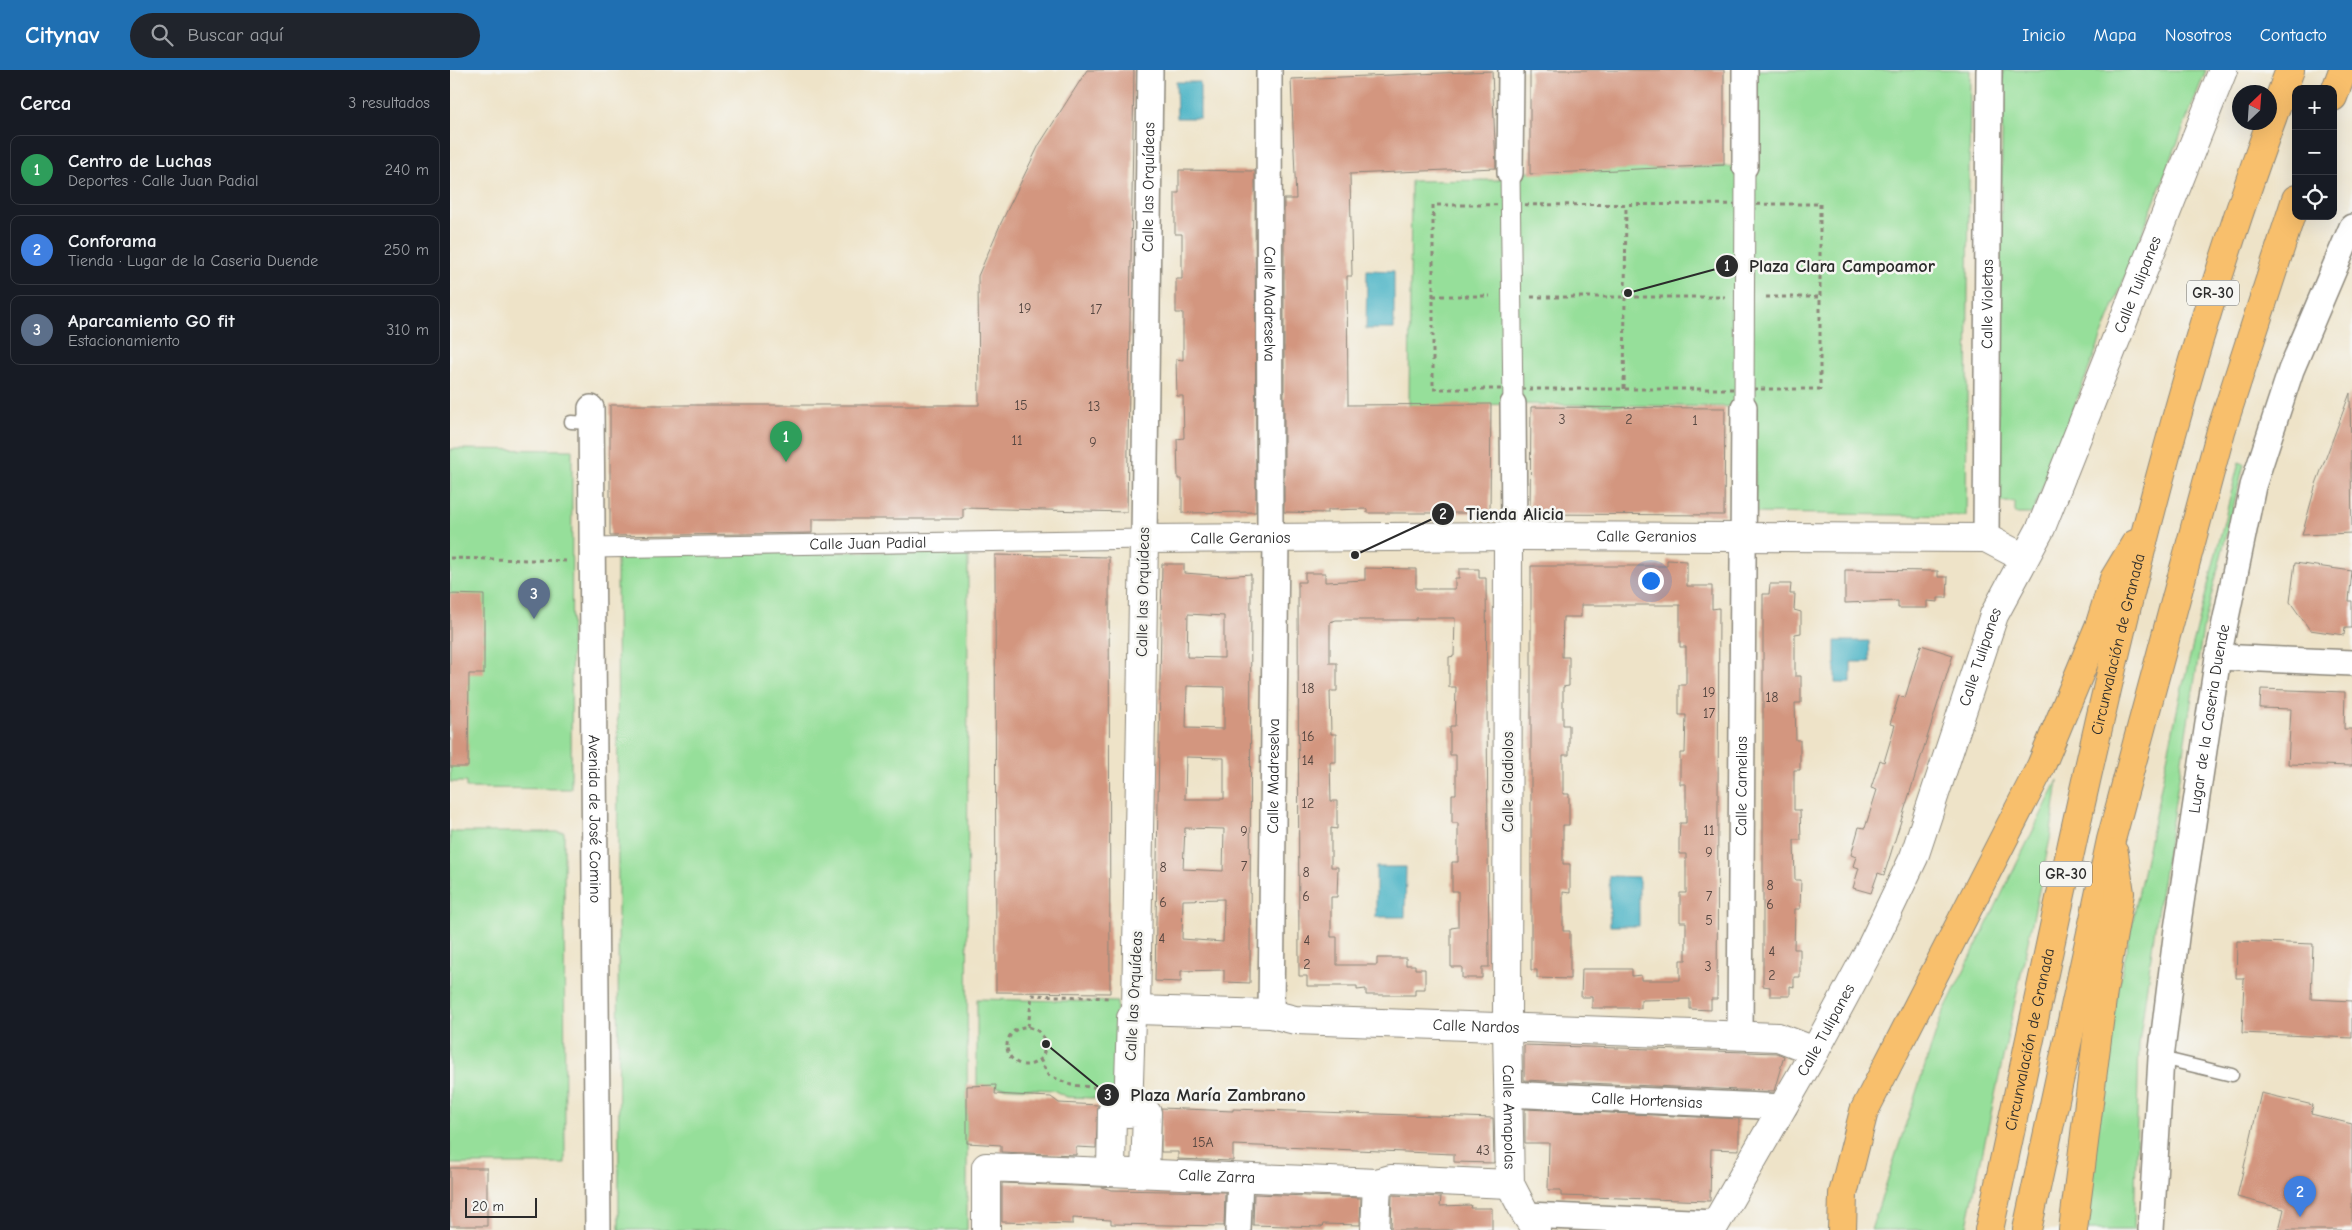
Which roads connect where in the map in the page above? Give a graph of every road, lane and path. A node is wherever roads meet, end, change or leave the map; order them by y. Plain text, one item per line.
1 (1150, 70) edge
2 (1269, 70) edge
3 (1511, 70) edge
4 (1745, 70) edge
5 (1989, 70) edge
6 (2223, 70) edge
7 (2290, 70) edge
8 (2343, 70) edge
9 (2337, 86) edge
10 (1745, 166) joint
11 (1510, 173) joint
12 (1510, 205) junction
13 (1626, 205) junction
14 (1745, 205) junction
15 (2292, 212) edge
16 (2352, 227) edge
17 (1433, 296) junction
18 (1512, 296) junction
19 (1625, 297) junction
20 (1744, 297) junction
21 (1820, 297) junction
22 (1624, 389) junction
23 (1513, 397) junction
24 (1744, 398) junction
25 (585, 418) dead end
26 (2150, 519) junction
27 (1511, 536) junction
28 (1744, 536) junction
29 (1273, 538) junction
30 (1986, 538) junction
31 (1144, 539) junction
32 (593, 548) junction
33 (450, 558) edge
34 (2024, 558) junction
35 (2218, 658) junction
36 (2352, 663) edge
37 (2111, 840) junction
38 (1126, 1004) junction
39 (1271, 1014) junction
40 (1028, 1027) junction
41 (1507, 1028) junction
42 (1740, 1035) junction
43 (1815, 1051) junction
44 (2161, 1058) junction
45 (1040, 1059) junction
46 (2232, 1075) dead end
47 (1109, 1088) dead end
48 (1508, 1094) junction
49 (1784, 1107) junction
50 (1128, 1113) junction
51 (1111, 1172) junction
52 (1145, 1173) junction
53 (1240, 1177) junction
54 (1376, 1183) junction
55 (1510, 1184) junction
56 (1531, 1222) edge
57 (1714, 1226) edge
58 (598, 1230) edge
59 (986, 1230) edge
60 (1238, 1230) edge
61 (1375, 1230) edge
62 (1842, 1230) edge
63 (1989, 1230) edge
64 (2027, 1230) edge
65 (2073, 1230) edge
66 (2151, 1230) edge

1 - 31 street, Calle las Orquídeas
2 - 29 street, Calle Madreselva
3 - 11 street
4 - 10 street
5 - 30 street, Calle Violetas
6 - 34 street, Calle Tulipanes
7 - 26 highway, Circunvalación de Granada / GR-30
8 - 9 highway
10 - 14 street
11 - 12 street
12 - 13 path
12 - 17 path
12 - 18 street
13 - 14 path
13 - 19 path
14 - 20 street
14 - 21 path
15 - 37 highway, GR-30
16 - 35 street, Lugar de la Caseria Duende
17 - 18 path
17 - 23 path
18 - 19 path
18 - 23 street
19 - 20 path
19 - 22 path
20 - 21 path
20 - 24 street
21 - 24 path
22 - 23 path
22 - 24 path
23 - 27 street
24 - 28 street, Calle Camelias
25 - 32 street, Avenida de José Comino
26 - 62 highway
26 - 63 highway, Circunvalación de Granada / GR-30
27 - 28 street, Calle Geranios
27 - 29 street, Calle Geranios
27 - 41 street, Calle Gladiolos
28 - 30 street, Calle Geranios
28 - 42 street, Calle Camelias
29 - 31 street, Calle Geranios
29 - 39 street, Calle Madreselva
30 - 34 street, Calle Geranios
31 - 32 street, Calle Juan Padial
31 - 38 street, Calle las Orquídeas
32 - 33 path
32 - 58 street, Avenida de José Comino
34 - 43 street, Calle Tulipanes
35 - 36 street
35 - 44 street, Lugar de la Caseria Duende
37 - 64 highway, GR-30
37 - 65 highway
38 - 39 street, Calle Nardos
38 - 40 path
38 - 50 street, Calle las Orquídeas
39 - 41 street, Calle Nardos
40 - 45 path
40 - 45 path
41 - 42 street, Calle Nardos
41 - 48 street, Calle Amapolas
42 - 43 street, Calle Nardos
43 - 49 street, Calle Tulipanes
44 - 46 lane
44 - 66 street, Lugar de la Caseria Duende
45 - 47 path
48 - 49 street, Calle Hortensias
48 - 55 street, Calle Amapolas
49 - 57 street, Calle Tulipanes
50 - 51 street
50 - 52 street
51 - 52 street, Calle Zarra
51 - 59 street, Calle Zarra
52 - 53 street, Calle Zarra
53 - 54 street, Calle Zarra
53 - 60 street
54 - 55 street, Calle Zarra
54 - 61 street
55 - 56 street, Calle Amapolas
56 - 57 street

